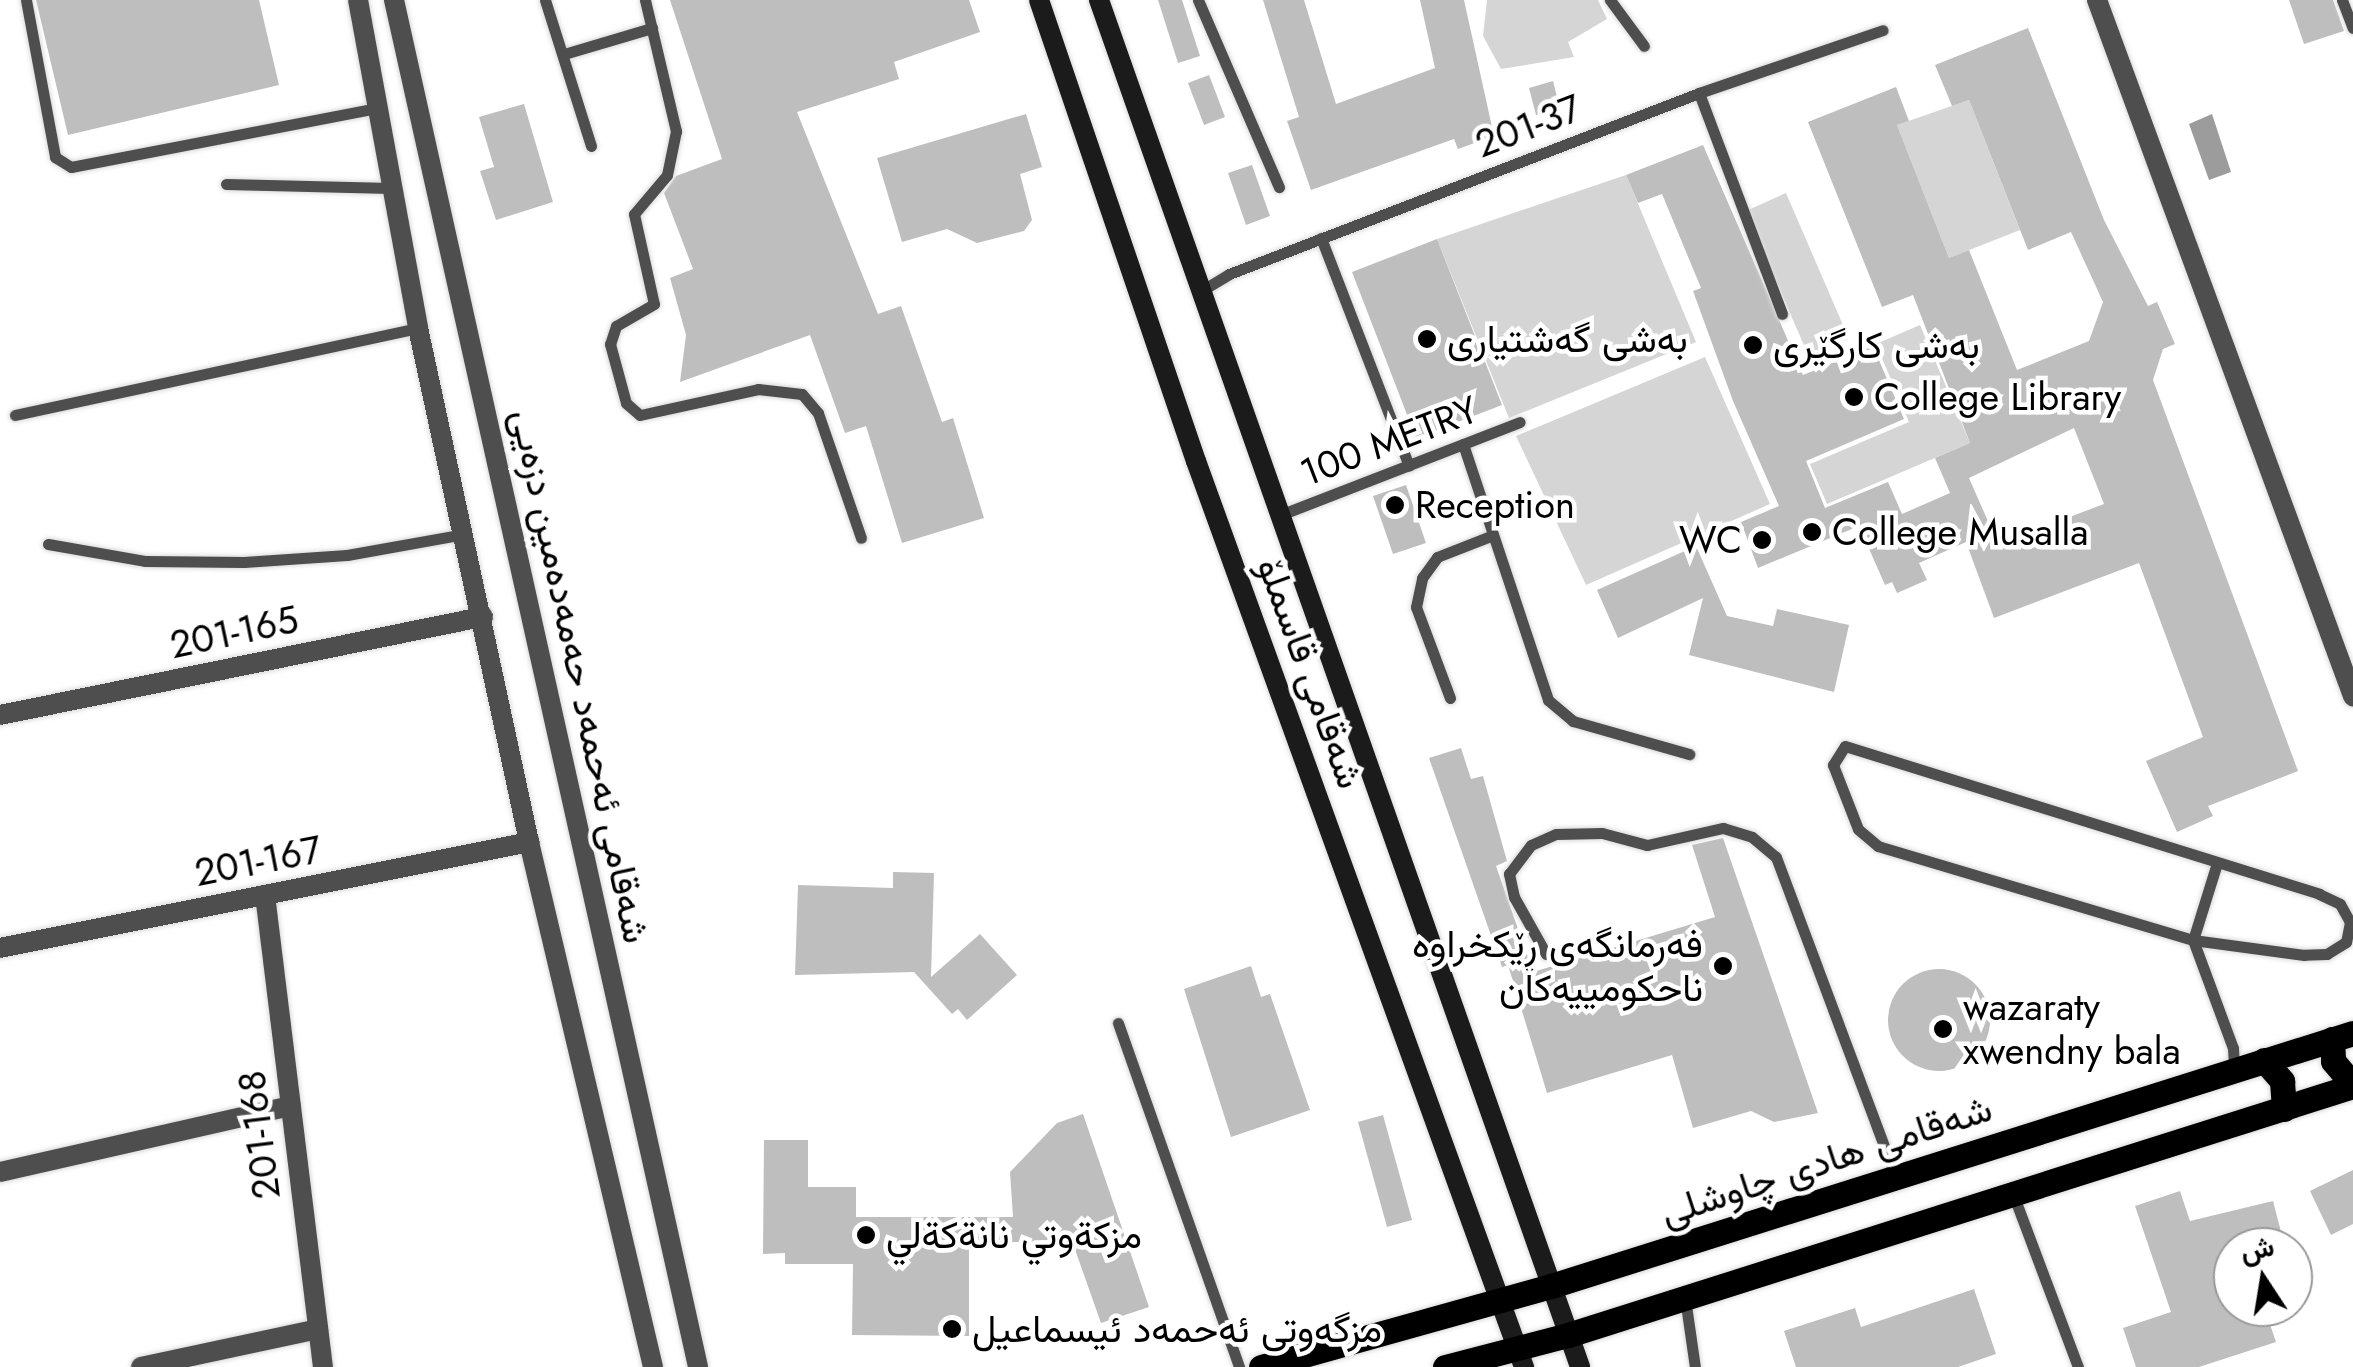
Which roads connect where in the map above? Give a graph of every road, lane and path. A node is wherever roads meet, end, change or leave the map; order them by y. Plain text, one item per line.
1 (26, 0) edge
2 (358, 0) edge
3 (394, 0) edge
4 (546, 0) edge
5 (646, 0) edge
6 (1039, 0) edge
7 (1100, 0) edge
8 (1198, 0) edge
9 (1610, 0) edge
10 (2097, 0) edge
11 (2342, 0) edge
12 (652, 28) junction
13 (2353, 28) edge
14 (1883, 30) dead end
15 (1644, 46) dead end
16 (564, 54) junction
17 (1698, 92) junction
18 (376, 108) junction
19 (591, 146) dead end
20 (226, 184) dead end
21 (1280, 186) dead end
22 (391, 188) junction
23 (1320, 238) junction
24 (1200, 291) junction
25 (1782, 314) dead end
26 (418, 328) junction
27 (14, 415) dead end
28 (1520, 422) dead end
29 (1463, 444) junction
30 (1409, 466) junction
31 (1280, 515) junction
32 (466, 534) junction
33 (1491, 536) junction
34 (861, 538) dead end
35 (48, 544) dead end
36 (483, 617) junction
37 (2353, 696) edge
38 (1450, 698) dead end
39 (0, 715) edge
40 (1689, 754) dead end
41 (529, 842) junction
42 (2217, 863) junction
43 (265, 895) junction
44 (2192, 940) junction
45 (0, 948) edge
46 (1546, 954) dead end
47 (1118, 1023) dead end
48 (2342, 1036) edge
49 (2264, 1060) junction
50 (2234, 1070) junction
51 (2353, 1085) edge
52 (291, 1106) junction
53 (2284, 1109) junction
54 (0, 1172) edge
55 (1895, 1177) junction
56 (2013, 1194) junction
57 (1551, 1286) junction
58 (1685, 1298) junction
59 (1502, 1300) junction
60 (318, 1329) junction
61 (1568, 1335) junction
62 (1521, 1358) edge
63 (141, 1367) edge
64 (322, 1367) edge
65 (653, 1367) edge
66 (698, 1367) edge
67 (1239, 1367) edge
68 (1261, 1367) edge
69 (1445, 1367) edge
70 (1580, 1367) edge
71 (1695, 1367) edge
72 (2078, 1367) edge

1 - 18 lane
2 - 18 street
3 - 66 street, شەقامی ئەحمەد حەمەدەمین دزەیی
4 - 16 lane
5 - 12 lane
6 - 59 main road, شەقامی قاسملۆ
7 - 24 main road, شەقامی قاسملۆ
8 - 21 lane
9 - 15 lane
10 - 37 street
11 - 13 lane
12 - 16 lane
12 - 34 lane
14 - 17 lane, 201-37
16 - 19 lane
17 - 23 lane, 201-37
17 - 25 lane
18 - 22 street
20 - 22 lane
22 - 26 street
23 - 24 lane, 201-37
23 - 30 lane
24 - 31 main road, شەقامی قاسملۆ
26 - 27 lane
26 - 32 street
28 - 29 lane, 100 METRY
29 - 30 lane, 100 METRY
29 - 33 lane
30 - 31 lane, 100 METRY
31 - 57 main road, شەقامی قاسملۆ
32 - 35 lane
32 - 36 street
33 - 38 lane
33 - 40 lane
36 - 39 street, 201-165
36 - 41 street
41 - 43 street, 201-167
41 - 65 street
42 - 44 lane
42 - 44 lane
42 - 44 lane
43 - 45 street, 201-167
43 - 52 street, 201-168
44 - 50 lane
46 - 55 lane
47 - 67 lane
48 - 49 main road, شەقامی هادی چاوشلی
48 - 51 main road
49 - 50 main road, شەقامی هادی چاوشلی
49 - 53 main road
50 - 55 main road, شەقامی هادی چاوشلی
51 - 53 main road
52 - 54 street
52 - 60 street, 201-168
53 - 56 main road
55 - 57 main road, شەقامی هادی چاوشلی
56 - 58 main road
56 - 72 lane
57 - 59 main road, شەقامی هادی چاوشلی
57 - 61 main road, شەقامی قاسملۆ
58 - 61 main road
58 - 71 lane
59 - 62 main road, شەقامی قاسملۆ
59 - 68 main road, شەقامی هادی چاوشلی
60 - 63 street
60 - 64 street, 201-168
61 - 62 main road
61 - 70 main road, شەقامی قاسملۆ
62 - 69 main road

